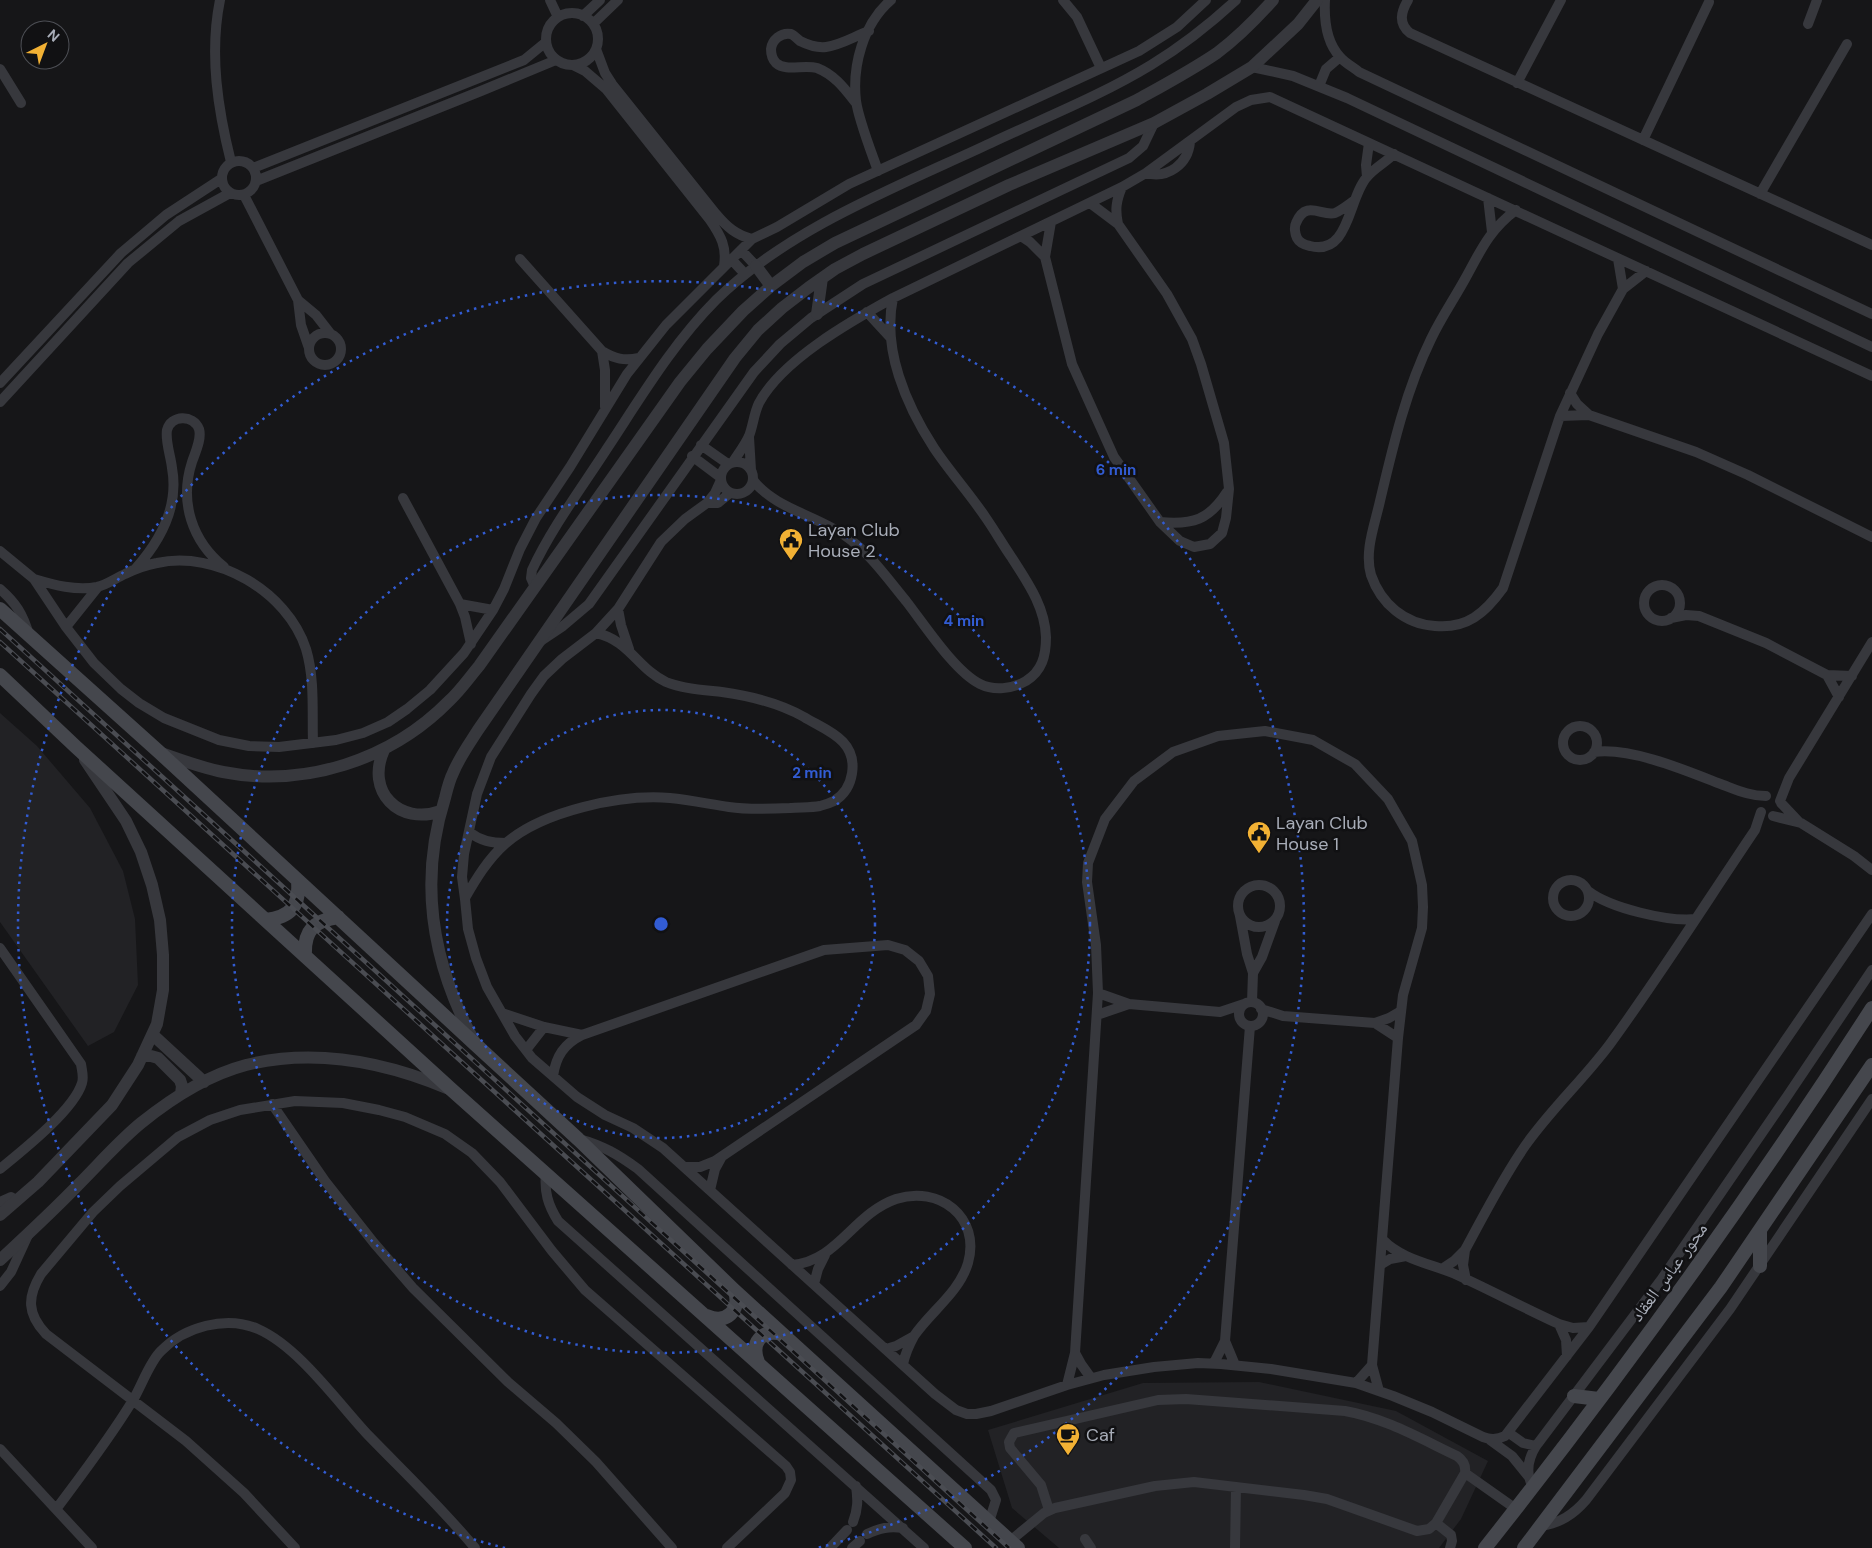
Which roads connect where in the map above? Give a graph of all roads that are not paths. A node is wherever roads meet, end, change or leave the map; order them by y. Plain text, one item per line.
1 (220, 0) edge
2 (550, 0) edge
3 (600, 0) edge
4 (618, 0) edge
5 (891, 0) edge
6 (1063, 0) edge
7 (1206, 0) edge
8 (1236, 0) edge
9 (1273, 0) edge
10 (1317, 0) edge
11 (1325, 0) edge
12 (1408, 0) edge
13 (1561, 0) edge
14 (1817, 0) edge
15 (1709, 2) dead end
16 (583, 16) junction
17 (558, 17) junction
18 (593, 24) junction
19 (1808, 24) dead end
20 (869, 31) junction
21 (546, 42) junction
22 (1847, 44) dead end
23 (596, 49) junction
24 (1340, 57) junction
25 (556, 60) junction
26 (573, 65) junction
27 (1252, 67) junction
28 (1101, 68) junction
29 (0, 69) edge
30 (1518, 83) junction
31 (1319, 86) junction
32 (21, 103) dead end
33 (856, 103) junction
34 (1154, 122) junction
35 (1643, 140) junction
36 (1369, 143) junction
37 (1394, 154) junction
38 (231, 162) junction
39 (997, 166) junction
40 (253, 168) junction
41 (878, 171) junction
42 (1367, 176) junction
43 (221, 179) junction
44 (256, 181) junction
45 (962, 183) junction
46 (1009, 185) junction
47 (1122, 188) junction
48 (230, 194) junction
49 (1760, 194) junction
50 (244, 195) junction
51 (1488, 198) junction
52 (1354, 200) junction
53 (973, 202) junction
54 (1090, 203) junction
55 (1516, 210) junction
56 (1051, 222) junction
57 (718, 224) junction
58 (1118, 224) junction
59 (1492, 232) junction
60 (1021, 236) junction
61 (752, 239) junction
62 (1872, 245) edge
63 (741, 250) junction
64 (1045, 257) junction
65 (520, 259) dead end
66 (1618, 259) junction
67 (728, 263) junction
68 (756, 266) junction
69 (1646, 271) junction
70 (745, 274) junction
71 (822, 278) junction
72 (771, 286) junction
73 (1623, 289) junction
74 (893, 298) junction
75 (298, 300) junction
76 (867, 312) junction
77 (817, 314) junction
78 (1872, 314) edge
79 (330, 333) junction
80 (890, 337) junction
81 (1872, 347) edge
82 (309, 348) junction
83 (602, 351) junction
84 (639, 358) junction
85 (1872, 376) edge
86 (0, 383) edge
87 (1570, 393) junction
88 (0, 402) edge
89 (605, 409) junction
90 (1589, 415) junction
91 (1560, 416) junction
92 (748, 437) junction
93 (701, 445) junction
94 (692, 456) junction
95 (730, 463) junction
96 (752, 475) junction
97 (720, 479) junction
98 (1229, 489) junction
99 (730, 493) junction
100 (744, 493) junction
101 (769, 496) junction
102 (403, 498) dead end
103 (707, 504) junction
104 (1160, 522) junction
105 (1872, 537) edge
106 (0, 551) edge
107 (135, 569) junction
108 (228, 570) junction
109 (34, 579) junction
110 (98, 587) junction
111 (535, 587) junction
112 (0, 589) edge
113 (1678, 597) junction
114 (460, 604) junction
115 (618, 608) junction
116 (0, 610) edge
117 (493, 610) junction
118 (1698, 616) junction
119 (1672, 618) junction
120 (66, 627) junction
121 (596, 634) junction
122 (29, 636) junction
123 (539, 641) junction
124 (1872, 642) edge
125 (470, 644) junction
126 (632, 654) junction
127 (0, 675) edge
128 (1828, 675) junction
129 (1852, 676) junction
130 (1839, 697) junction
131 (1596, 736) junction
132 (313, 743) junction
133 (76, 747) junction
134 (384, 750) junction
135 (158, 751) junction
136 (1594, 752) junction
137 (1618, 752) junction
138 (1789, 778) junction
139 (1746, 794) junction
140 (1768, 795) junction
141 (1780, 802) junction
142 (441, 811) junction
143 (1761, 811) junction
144 (1772, 816) junction
145 (1801, 823) junction
146 (1754, 830) junction
147 (469, 832) junction
148 (506, 843) junction
149 (1870, 867) edge
150 (463, 871) junction
151 (477, 877) junction
152 (298, 881) junction
153 (1588, 891) junction
154 (465, 899) junction
155 (1612, 905) junction
156 (1585, 910) junction
157 (1872, 914) edge
158 (1239, 915) junction
159 (338, 917) junction
160 (1669, 918) junction
161 (1696, 919) junction
162 (266, 920) junction
163 (1275, 920) junction
164 (1682, 940) junction
165 (0, 948) edge
166 (304, 955) junction
167 (1872, 970) edge
168 (1253, 972) junction
169 (1098, 993) junction
170 (1248, 1003) junction
171 (1129, 1004) junction
172 (1872, 1008) edge
173 (1261, 1009) junction
174 (1401, 1011) junction
175 (502, 1012) junction
176 (1220, 1012) junction
177 (1096, 1015) junction
178 (1283, 1016) junction
179 (1375, 1023) junction
180 (1250, 1024) junction
181 (544, 1027) junction
182 (557, 1030) junction
183 (153, 1035) junction
184 (582, 1035) junction
185 (1398, 1038) junction
186 (476, 1044) junction
187 (564, 1047) junction
188 (526, 1050) junction
189 (142, 1056) junction
190 (1872, 1065) edge
191 (553, 1076) junction
192 (204, 1082) junction
193 (454, 1091) junction
194 (181, 1094) junction
195 (1872, 1099) edge
196 (272, 1104) junction
197 (578, 1139) junction
198 (722, 1157) junction
199 (684, 1167) junction
200 (0, 1169) edge
201 (546, 1173) junction
202 (710, 1190) junction
203 (16, 1200) junction
204 (0, 1202) edge
205 (0, 1215) edge
206 (1760, 1230) junction
207 (29, 1233) junction
208 (1382, 1240) junction
209 (1465, 1250) junction
210 (825, 1254) junction
211 (1407, 1255) junction
212 (0, 1260) edge
213 (792, 1265) junction
214 (1380, 1266) junction
215 (1760, 1266) junction
216 (1442, 1269) junction
217 (1466, 1280) junction
218 (814, 1284) junction
219 (0, 1286) edge
220 (735, 1291) junction
221 (707, 1316) junction
222 (1559, 1324) junction
223 (1589, 1327) junction
224 (782, 1334) junction
225 (915, 1336) junction
226 (1225, 1341) junction
227 (886, 1349) junction
228 (1075, 1353) junction
229 (1567, 1356) junction
230 (758, 1362) junction
231 (1214, 1363) junction
232 (903, 1364) junction
233 (1235, 1365) junction
234 (1372, 1365) junction
235 (1091, 1378) junction
236 (1356, 1384) junction
237 (1067, 1385) junction
238 (1379, 1391) junction
239 (1574, 1396) junction
240 (1599, 1399) junction
241 (133, 1400) junction
242 (1509, 1433) junction
243 (1490, 1440) junction
244 (1536, 1446) junction
245 (0, 1449) edge
246 (1465, 1473) junction
247 (1531, 1482) junction
248 (856, 1486) junction
249 (1236, 1486) junction
250 (57, 1508) junction
251 (1516, 1509) junction
252 (1049, 1510) junction
253 (989, 1522) junction
254 (1436, 1523) junction
255 (1541, 1526) junction
256 (903, 1528) junction
257 (860, 1541) edge
258 (1014, 1544) edge
259 (837, 1546) edge
260 (92, 1548) edge
261 (295, 1548) edge
262 (475, 1548) edge
263 (672, 1548) edge
264 (727, 1548) edge
265 (924, 1548) edge
266 (965, 1548) edge
267 (1235, 1548) edge
268 (1450, 1548) edge
269 (1485, 1548) edge
270 (1524, 1548) edge

1 - 38 street
2 - 17 street
3 - 16 street
4 - 18 street
5 - 20 street
6 - 28 street
7 - 28 street
8 - 68 street
9 - 39 street
10 - 27 street
11 - 24 street
12 - 30 street
13 - 30 street
14 - 19 street
15 - 35 street
16 - 17 street
16 - 18 street
17 - 21 street
18 - 23 street
20 - 33 street
20 - 33 street
21 - 25 street
21 - 40 street
22 - 49 street
23 - 26 street
23 - 57 street
24 - 31 street
24 - 78 street
25 - 26 street
25 - 44 street
26 - 57 street
27 - 31 street
27 - 34 street
28 - 41 street
29 - 32 street
30 - 35 street
31 - 81 street
33 - 41 street
34 - 46 street
34 - 77 street
35 - 49 street
36 - 37 street
36 - 42 street
36 - 47 street
37 - 42 street
37 - 51 street
38 - 40 street
38 - 43 street
39 - 45 street
39 - 46 street
40 - 44 street
41 - 61 street
42 - 52 street
43 - 48 street
43 - 86 street
44 - 50 street
45 - 53 street
45 - 72 street
46 - 53 street
47 - 54 street
47 - 58 street
48 - 50 street
48 - 88 street
49 - 62 street
50 - 75 street
51 - 55 street
51 - 59 street
52 - 52 street
53 - 71 street
54 - 56 street
54 - 58 street
55 - 59 street
55 - 66 street
56 - 60 street
56 - 64 street
57 - 61 street
57 - 67 street
58 - 98 street
59 - 91 street
60 - 64 street
60 - 74 street
61 - 63 street
63 - 67 street
63 - 68 street
64 - 104 street
65 - 83 street
66 - 69 street
66 - 73 street
67 - 70 street
67 - 84 street
68 - 70 street
68 - 72 street
69 - 73 street
69 - 85 street
70 - 111 street
71 - 77 street
71 - 123 street
72 - 111 street
73 - 87 street
74 - 76 street
74 - 80 street
75 - 79 street
75 - 82 street
76 - 80 street
76 - 92 street
77 - 93 street
79 - 82 street
79 - 82 street
80 - 101 street
83 - 84 street
83 - 89 street
84 - 89 street
87 - 90 street
87 - 91 street
89 - 117 street
90 - 91 street
90 - 105 street
92 - 95 street
92 - 96 street
93 - 94 street
93 - 95 street
94 - 97 street
94 - 123 street
95 - 96 street
95 - 97 street
96 - 100 street
96 - 101 street
97 - 99 street
97 - 103 street
98 - 104 street
98 - 104 street
99 - 100 street
99 - 103 street
100 - 101 street
102 - 114 street
103 - 115 street
106 - 109 street
107 - 108 street
107 - 108 street
107 - 110 street
108 - 132 street
109 - 110 street
109 - 120 street
110 - 120 street
111 - 134 street
112 - 122 street
113 - 118 street
113 - 119 street
113 - 119 street
114 - 117 street
114 - 125 street
115 - 121 street
115 - 126 street
116 - 122 main road
117 - 125 street
118 - 119 street
118 - 128 street
120 - 132 street
121 - 126 street
121 - 147 street
122 - 135 main road
123 - 142 street
124 - 129 street
125 - 132 street
126 - 148 street
127 - 133 main road
128 - 129 street
128 - 130 street
129 - 130 street
130 - 138 street
131 - 136 street
131 - 136 street
131 - 137 street
133 - 162 main road
133 - 183 street
134 - 135 street
134 - 142 street
135 - 152 main road
136 - 137 street
137 - 139 street
138 - 140 street
138 - 141 street
139 - 140 street
139 - 143 street
140 - 141 street
140 - 143 street
141 - 144 street
141 - 145 street
142 - 186 street
143 - 144 street
143 - 146 street
144 - 145 street
144 - 146 street
145 - 149 street
146 - 161 street
147 - 148 street
147 - 150 street
148 - 151 street
150 - 151 street
150 - 154 street
151 - 154 street
152 - 159 main road
152 - 162 main road
153 - 155 street
153 - 156 street
153 - 156 street
154 - 175 street
155 - 156 street
155 - 160 street
157 - 223 street
158 - 163 street
158 - 163 street
158 - 168 street
159 - 166 main road
159 - 186 main road
160 - 161 street
160 - 164 street
161 - 164 street
162 - 166 main road
163 - 168 street
164 - 209 street
165 - 200 street
166 - 193 main road
167 - 239 street
168 - 170 street
169 - 171 street
169 - 174 street
169 - 177 street
170 - 173 street
170 - 176 street
170 - 180 street
171 - 176 street
171 - 177 street
172 - 240 main road, محور عباس العقاد
173 - 178 street
173 - 180 street
174 - 179 street
174 - 185 street
175 - 181 street
175 - 188 street
176 - 180 street
177 - 228 street
178 - 179 street
178 - 180 street
179 - 185 street
180 - 226 street
181 - 182 street
181 - 188 street
182 - 184 street
182 - 187 street
183 - 189 street
183 - 192 street
184 - 187 street
184 - 198 street
185 - 208 street
186 - 197 main road
187 - 191 street
188 - 191 street
189 - 194 street
189 - 203 street
190 - 206 main road
191 - 199 street
192 - 193 street
192 - 194 street
193 - 201 main road
194 - 207 street
195 - 215 street
196 - 241 street
196 - 263 street
196 - 264 street
197 - 220 main road
197 - 253 street
198 - 199 street
198 - 202 street
199 - 202 street
201 - 221 main road
201 - 248 street
202 - 213 street
203 - 204 street
203 - 205 street
206 - 215 main road
206 - 255 main road
207 - 212 street
207 - 219 street
208 - 211 street
208 - 214 street
209 - 216 street
209 - 217 street
210 - 213 street
210 - 218 street
210 - 225 street
211 - 214 street
211 - 216 street
213 - 218 street
214 - 234 street
215 - 255 street
216 - 217 street
217 - 222 street
218 - 227 street
220 - 221 main road
220 - 224 main road
221 - 230 main road
222 - 223 street
222 - 229 street
223 - 229 street
224 - 230 main road
224 - 253 main road
225 - 227 street
225 - 232 street
226 - 231 street
226 - 233 street
227 - 232 street
228 - 235 street
228 - 237 street
229 - 242 street
230 - 266 main road
231 - 233 street
231 - 235 street
232 - 237 street
233 - 236 street
234 - 236 street
234 - 238 street
235 - 237 street
236 - 238 street
238 - 243 street
239 - 240 main road
239 - 244 street
240 - 247 main road, محور عباس العقاد
241 - 250 street
241 - 261 street
241 - 262 street
242 - 243 street
242 - 244 street
243 - 247 street
244 - 247 street
245 - 250 street
246 - 251 street
246 - 252 street
246 - 254 street
247 - 251 main road, محور عباس العقاد
248 - 256 street
248 - 259 street
249 - 252 street
249 - 254 street
249 - 267 street
250 - 260 street
251 - 269 main road, محور عباس العقاد
252 - 258 street
253 - 258 main road
254 - 268 street
255 - 270 main road
256 - 257 street
256 - 265 street

